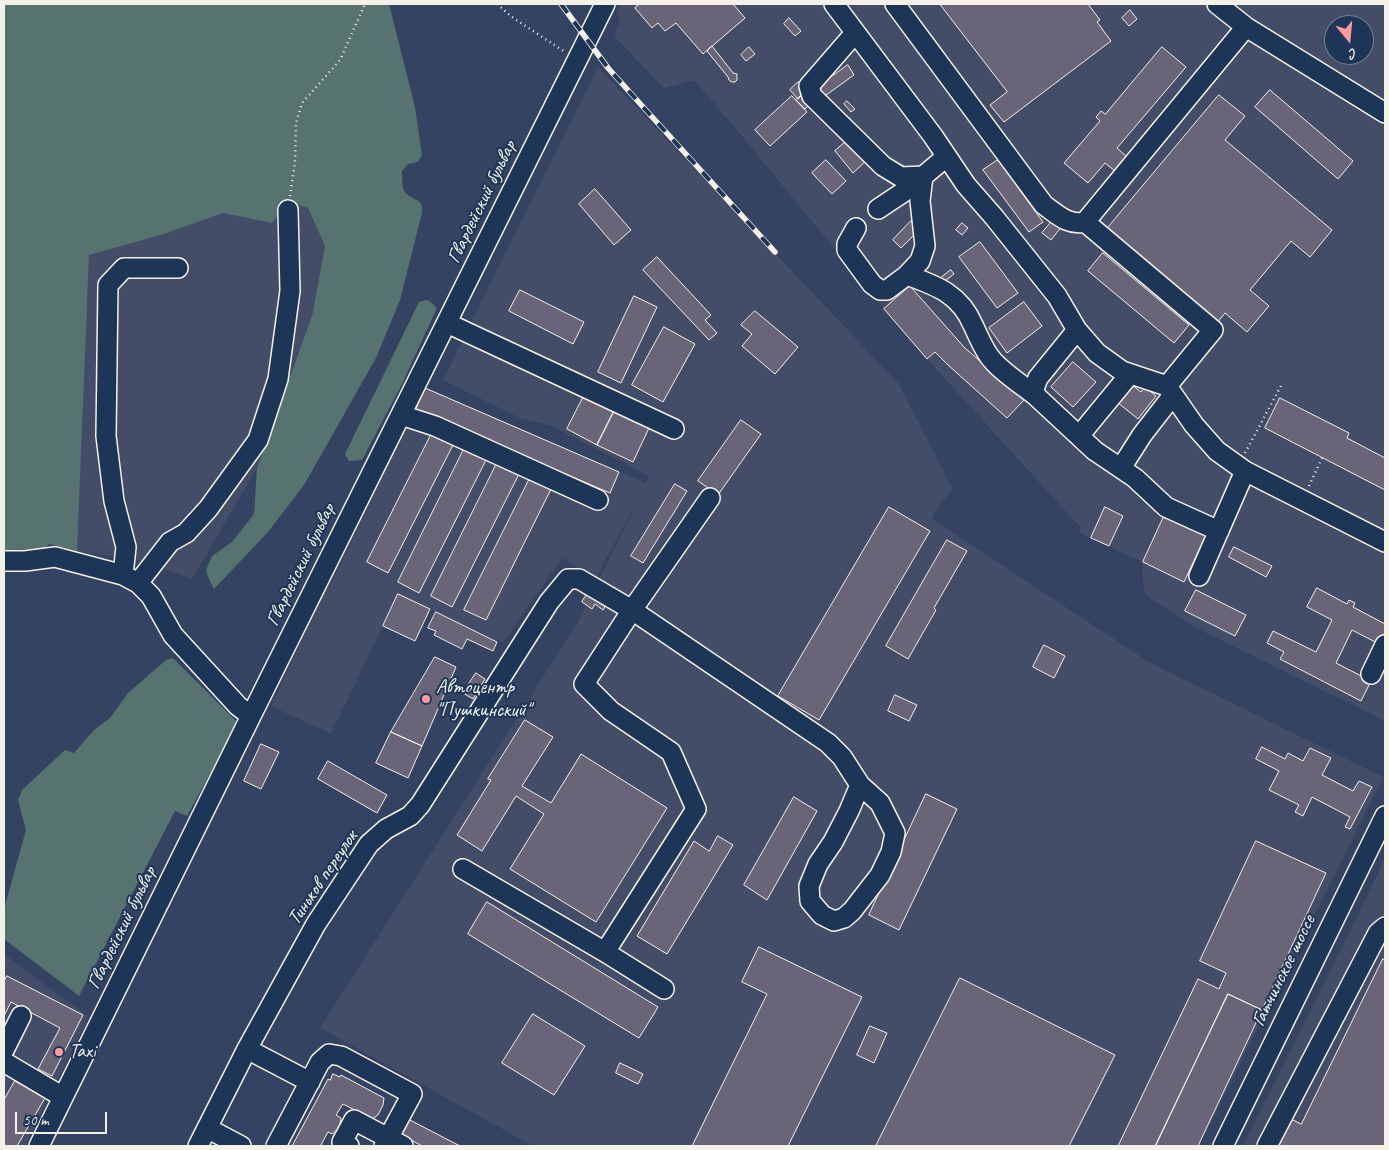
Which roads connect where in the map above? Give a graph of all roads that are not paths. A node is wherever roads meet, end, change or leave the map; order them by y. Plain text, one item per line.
1 (834, 4) edge
2 (895, 4) edge
3 (1217, 4) edge
4 (599, 7) edge
5 (1246, 27) junction
6 (855, 32) junction
7 (1385, 113) edge
8 (946, 156) junction
9 (923, 176) junction
10 (288, 210) road end
11 (878, 210) dead end
12 (1084, 222) junction
13 (856, 228) dead end
14 (178, 268) dead end
15 (907, 275) junction
16 (447, 323) junction
17 (1077, 330) junction
18 (1130, 374) junction
19 (1170, 390) junction
20 (1036, 396) junction
21 (401, 415) junction
22 (674, 429) dead end
23 (1079, 436) junction
24 (1122, 468) junction
25 (1242, 468) junction
26 (710, 498) dead end
27 (598, 500) dead end
28 (1219, 531) junction
29 (1385, 542) edge
30 (4, 561) edge
31 (1199, 576) dead end
32 (131, 579) junction
33 (632, 610) junction
34 (1385, 645) edge
35 (1371, 674) dead end
36 (251, 716) junction
37 (860, 785) junction
38 (1385, 816) edge
39 (462, 869) dead end
40 (1385, 927) edge
41 (605, 952) junction
42 (664, 989) dead end
43 (21, 1016) dead end
44 (247, 1049) junction
45 (4, 1050) edge
46 (4, 1062) edge
47 (310, 1082) junction
48 (64, 1097) junction
49 (207, 1128) junction
50 (391, 1144) edge
51 (39, 1146) edge
52 (198, 1146) edge
53 (241, 1146) edge
54 (276, 1146) edge
55 (350, 1146) edge
56 (1223, 1146) edge
57 (1267, 1146) edge

1 - 6 street
2 - 12 street
3 - 5 street
4 - 16 street, Гвардейский бульвар
5 - 7 street
5 - 12 street
6 - 8 street
6 - 9 street
8 - 9 street
8 - 17 street
9 - 11 street
9 - 15 street
10 - 32 street
12 - 19 street
13 - 15 street
14 - 32 street
15 - 20 street
16 - 21 street, Гвардейский бульвар
16 - 22 street
17 - 18 street
17 - 20 street
18 - 19 street
18 - 23 street
19 - 24 street
19 - 25 street
20 - 23 street
21 - 27 street
21 - 36 street, Гвардейский бульвар
23 - 24 street
24 - 28 street
25 - 28 street
25 - 29 street
26 - 33 street
28 - 31 street
30 - 32 street
32 - 36 street
33 - 37 street
33 - 41 street
33 - 44 street, Тиньков переулок
34 - 35 street
36 - 48 street, Гвардейский бульвар
37 - 37 street
38 - 56 street, Гатчинское шоссе
39 - 41 street
40 - 57 street
41 - 42 street
43 - 45 street
44 - 47 street
44 - 49 street, Тиньков переулок
46 - 48 street
47 - 50 street
47 - 54 street
48 - 51 street, Гвардейский бульвар
49 - 52 street, Тиньков переулок
49 - 53 street
50 - 55 street

